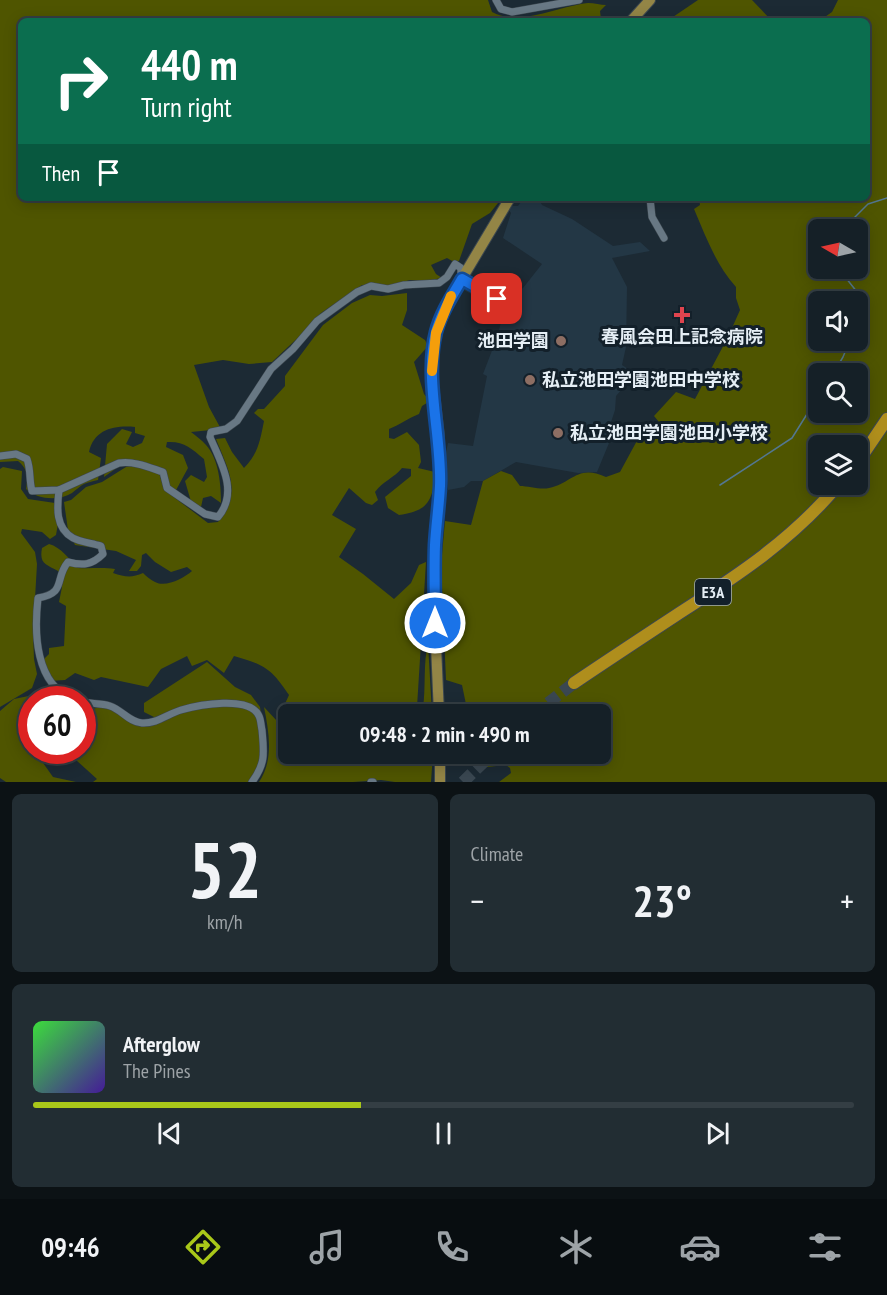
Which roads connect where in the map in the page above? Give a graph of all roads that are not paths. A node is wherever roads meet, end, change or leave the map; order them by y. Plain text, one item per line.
1 (496, 0) edge
2 (579, 0) edge
3 (650, 0) edge
4 (634, 18) edge
5 (508, 201) edge
6 (650, 201) edge
7 (664, 238) dead end
8 (462, 279) junction
9 (503, 302) dead end
10 (887, 419) edge
11 (868, 447) edge
12 (0, 456) edge
13 (59, 490) junction
14 (829, 495) edge
15 (574, 683) tunnel mouth
16 (53, 686) edge
17 (96, 704) edge
18 (439, 704) edge
19 (440, 764) edge
20 (252, 782) edge
21 (440, 782) edge

1 - 2 street
3 - 4 main road
5 - 8 main road
6 - 7 street
8 - 9 street
8 - 13 street
8 - 18 main road
10 - 11 highway
12 - 13 street
13 - 16 street
14 - 15 highway, E3A
17 - 20 street
19 - 21 main road

